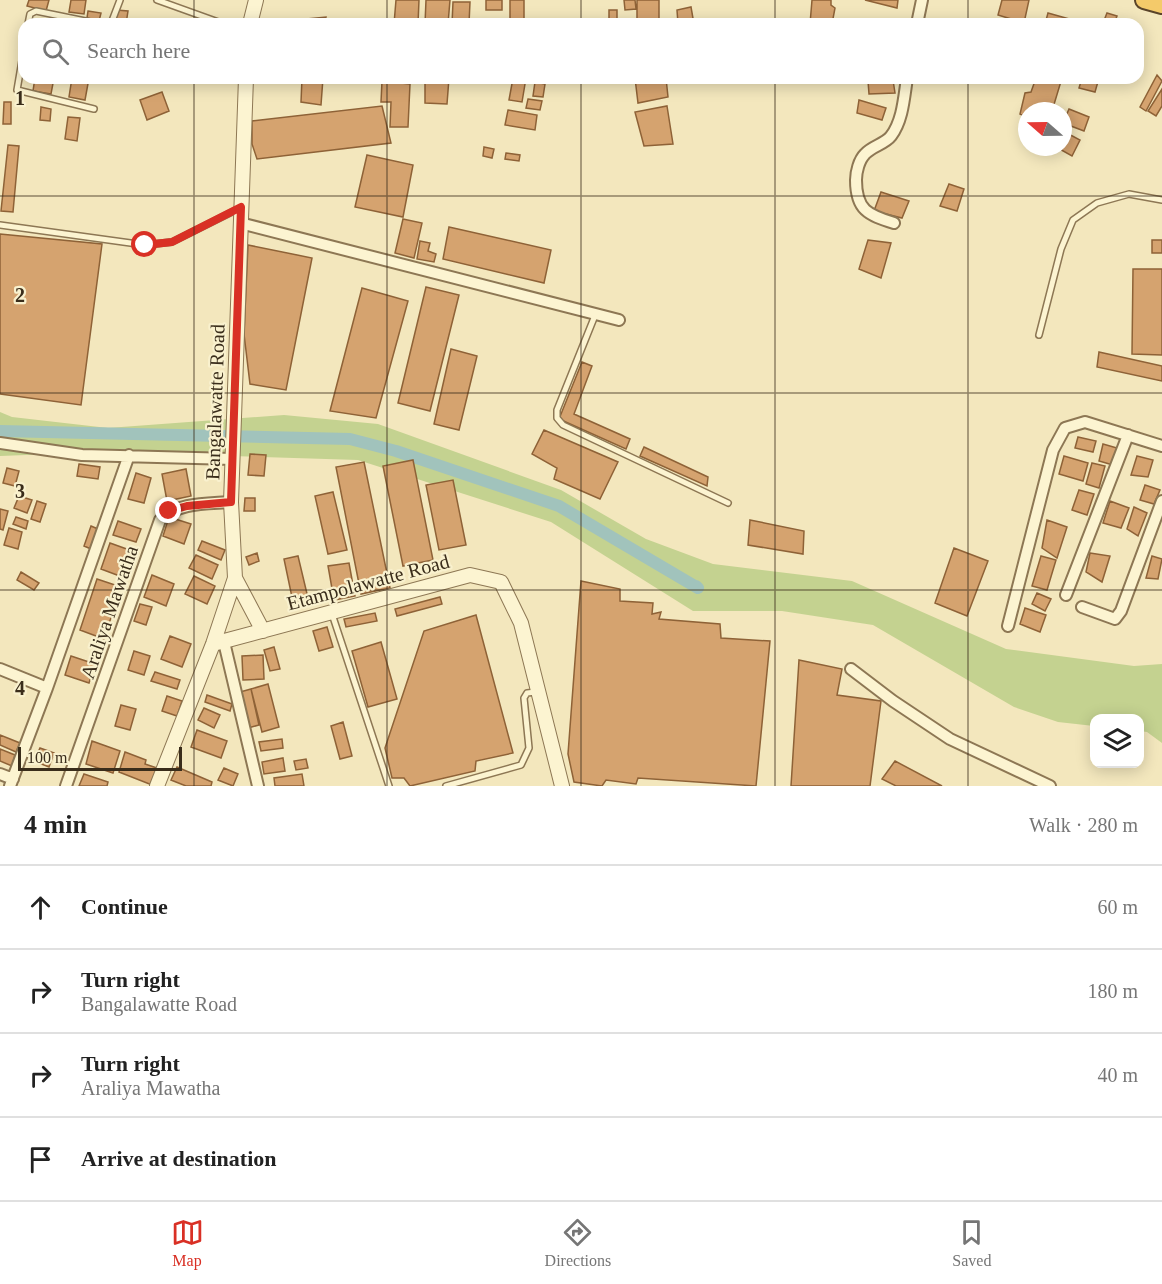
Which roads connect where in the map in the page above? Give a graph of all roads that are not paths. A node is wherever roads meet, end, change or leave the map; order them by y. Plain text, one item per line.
1 (120, 0) edge
2 (157, 0) edge
3 (256, 0) edge
4 (922, 0) edge
5 (1144, 0) edge
6 (1162, 5) edge
7 (29, 18) edge
8 (70, 18) edge
9 (113, 18) edge
10 (207, 18) edge
11 (252, 18) edge
12 (918, 18) edge
13 (18, 84) edge
14 (246, 84) edge
15 (906, 84) edge
16 (94, 109) dead end
17 (1162, 200) edge
18 (241, 207) junction
19 (240, 223) junction
20 (894, 223) dead end
21 (0, 225) edge
22 (596, 313) junction
23 (619, 320) dead end
24 (1038, 335) dead end
25 (1128, 435) junction
26 (0, 443) edge
27 (1162, 446) edge
28 (129, 455) junction
29 (233, 459) junction
30 (1162, 501) edge
31 (231, 502) junction
32 (728, 503) dead end
33 (235, 578) junction
34 (1066, 595) dead end
35 (1082, 607) dead end
36 (332, 612) junction
37 (1008, 626) dead end
38 (263, 631) junction
39 (218, 643) junction
40 (0, 669) edge
41 (851, 669) dead end
42 (47, 688) junction
43 (538, 691) junction
44 (0, 774) edge
45 (11, 782) edge
46 (66, 786) edge
47 (158, 786) edge
48 (258, 786) edge
49 (389, 786) edge
50 (446, 786) edge
51 (562, 786) edge
52 (1050, 786) edge

1 - 9 lane
2 - 10 lane
3 - 11 street
4 - 12 street
5 - 6 highway
7 - 8 lane
13 - 16 lane
14 - 18 street, Bangalawatte Road
15 - 20 street
17 - 24 lane
18 - 19 street, Bangalawatte Road
18 - 21 lane
19 - 22 street
19 - 29 street, Bangalawatte Road
22 - 23 street
22 - 32 lane
25 - 27 street
25 - 34 street
25 - 37 street
26 - 28 street
28 - 29 street
28 - 42 street
29 - 31 street, Bangalawatte Road
30 - 35 street
31 - 33 street, Bangalawatte Road
31 - 46 street, Araliya Mawatha
33 - 38 street
33 - 39 street, Bangalawatte Road
36 - 38 street, Etampolawatte Road
36 - 43 street, Etampolawatte Road
36 - 49 lane
38 - 39 street, Etampolawatte Road
39 - 47 street, Bangalawatte Road
39 - 48 street
40 - 42 street
41 - 52 street
42 - 45 street
43 - 50 lane
43 - 51 street, Etampolawatte Road
44 - 45 street

